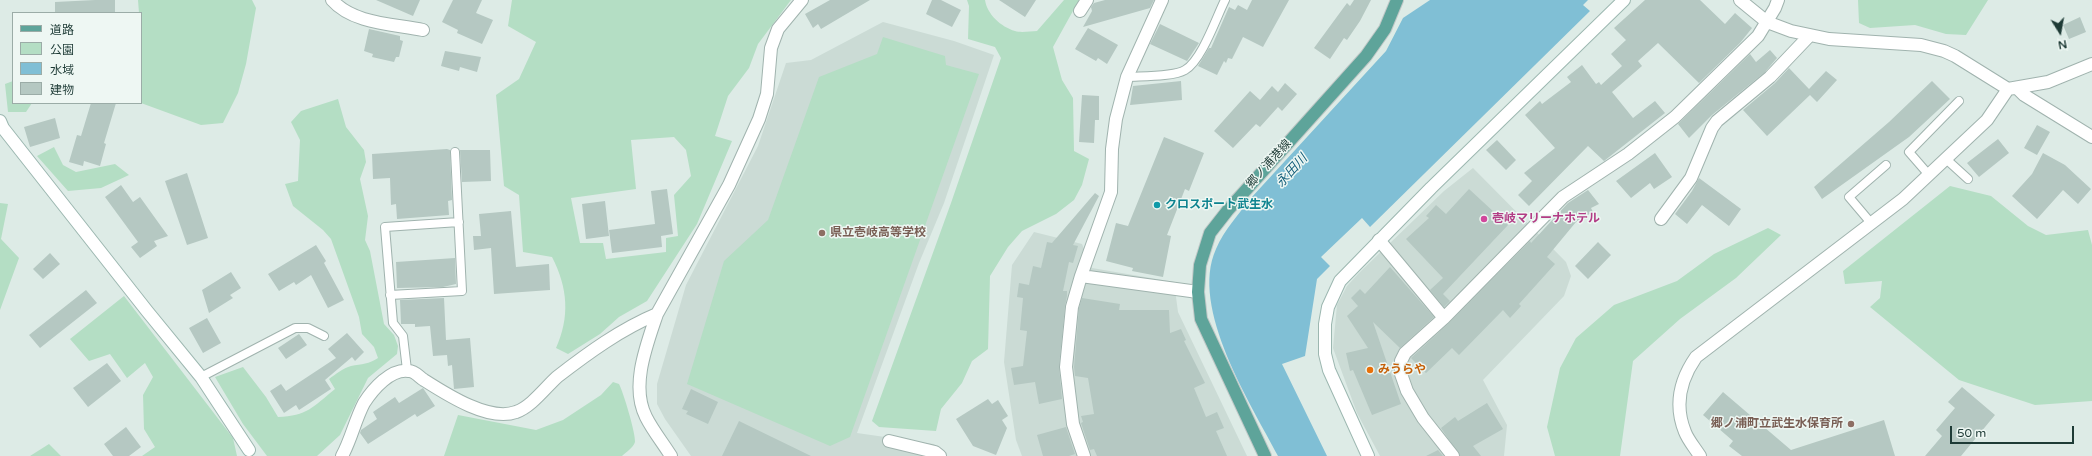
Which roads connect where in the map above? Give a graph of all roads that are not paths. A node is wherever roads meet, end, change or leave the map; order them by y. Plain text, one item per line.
1 (332, 0) edge
2 (802, 0) edge
3 (1087, 0) edge
4 (1162, 0) edge
5 (1224, 0) edge
6 (1397, 0) edge
7 (1624, 0) edge
8 (1740, 0) edge
9 (1778, 0) edge
10 (1080, 11) dead end
11 (1767, 22) junction
12 (422, 30) dead end
13 (1810, 35) junction
14 (2092, 64) edge
15 (1127, 77) junction
16 (2012, 89) junction
17 (1959, 101) dead end
18 (0, 121) edge
19 (2092, 138) edge
20 (455, 152) dead end
21 (1946, 159) junction
22 (1886, 165) dead end
23 (1929, 175) junction
24 (1968, 179) dead end
25 (1661, 219) dead end
26 (458, 222) junction
27 (1871, 223) junction
28 (1379, 240) junction
29 (1081, 276) junction
30 (1198, 292) junction
31 (390, 295) junction
32 (657, 314) junction
33 (1444, 318) junction
34 (324, 336) dead end
35 (407, 370) junction
36 (202, 376) junction
37 (889, 441) dead end
38 (250, 453) edge
39 (342, 456) edge
40 (671, 456) edge
41 (940, 456) edge
42 (1084, 456) edge
43 (1266, 456) edge
44 (1368, 456) edge
45 (1453, 456) edge
46 (1700, 456) edge

1 - 12 street
2 - 32 street
3 - 10 street
4 - 15 street
5 - 15 lane
6 - 30 main road, 郷ノ浦港線
7 - 28 street
8 - 11 street
9 - 11 street
11 - 13 street
11 - 33 street
13 - 16 street
13 - 25 street
14 - 16 street
15 - 29 street
16 - 19 street
16 - 21 street
17 - 23 lane
18 - 36 street
20 - 26 lane
21 - 23 street
21 - 24 lane
22 - 27 lane
23 - 27 street
26 - 31 lane
26 - 31 lane
27 - 46 street
28 - 33 street
28 - 44 street
29 - 30 street
29 - 42 street
30 - 43 main road, 郷ノ浦港線
31 - 35 lane
32 - 35 street
32 - 40 street
33 - 45 street
34 - 36 lane
35 - 39 street
36 - 38 street
37 - 41 street

